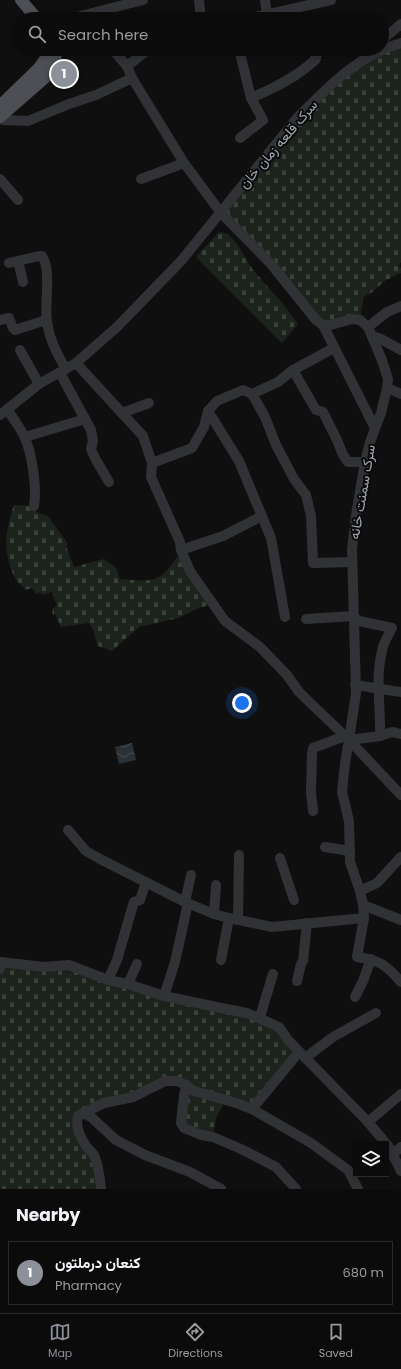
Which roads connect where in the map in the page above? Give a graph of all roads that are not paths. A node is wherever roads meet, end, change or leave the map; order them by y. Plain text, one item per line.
1 (13, 0) edge
2 (21, 0) edge
3 (143, 0) edge
4 (199, 0) edge
5 (265, 0) edge
6 (331, 0) edge
7 (22, 12) edge
8 (31, 12) edge
9 (98, 12) edge
10 (200, 12) edge
11 (267, 12) edge
12 (280, 12) edge
13 (401, 24) edge
14 (389, 34) edge
15 (401, 44) edge
16 (389, 47) edge
17 (48, 56) edge
18 (56, 56) edge
19 (118, 56) edge
20 (140, 56) edge
21 (241, 56) edge
22 (315, 56) edge
23 (366, 56) edge
24 (127, 66) junction
25 (132, 78) junction
26 (251, 98) junction
27 (1, 113) edge
28 (240, 138) dead end
29 (184, 163) junction
30 (0, 179) edge
31 (141, 179) dead end
32 (18, 200) dead end
33 (221, 213) junction
34 (23, 282) dead end
35 (401, 307) edge
36 (0, 320) edge
37 (46, 320) junction
38 (323, 325) junction
39 (368, 327) junction
40 (372, 336) junction
41 (334, 348) junction
42 (20, 350) dead end
43 (401, 350) edge
44 (76, 363) junction
45 (293, 370) junction
46 (63, 371) junction
47 (39, 384) junction
48 (387, 388) junction
49 (252, 394) junction
50 (401, 394) edge
51 (149, 403) dead end
52 (208, 411) junction
53 (4, 413) edge
54 (122, 413) junction
55 (85, 419) junction
56 (375, 428) junction
57 (25, 437) junction
58 (365, 462) junction
59 (152, 463) junction
60 (109, 482) dead end
61 (34, 506) dead end
62 (262, 516) junction
63 (181, 550) junction
64 (352, 562) junction
65 (353, 616) junction
66 (285, 617) dead end
67 (306, 619) dead end
68 (355, 685) junction
69 (379, 688) junction
70 (401, 692) edge
71 (401, 734) edge
72 (380, 736) junction
73 (347, 738) junction
74 (401, 795) edge
75 (313, 811) dead end
76 (68, 830) dead end
77 (325, 847) dead end
78 (350, 851) junction
79 (239, 855) dead end
80 (401, 857) edge
81 (280, 858) dead end
82 (191, 875) dead end
83 (146, 882) junction
84 (216, 885) dead end
85 (360, 890) junction
86 (294, 900) dead end
87 (186, 902) junction
88 (363, 904) junction
89 (214, 914) junction
90 (364, 918) junction
91 (233, 919) junction
92 (401, 920) edge
93 (307, 923) junction
94 (371, 959) junction
95 (221, 960) dead end
96 (137, 964) dead end
97 (0, 969) edge
98 (273, 974) dead end
99 (108, 980) junction
100 (297, 982) dead end
101 (401, 982) edge
102 (128, 984) junction
103 (164, 996) junction
104 (355, 997) dead end
105 (376, 1014) dead end
106 (260, 1017) junction
107 (302, 1055) junction
108 (186, 1085) junction
109 (401, 1094) edge
110 (252, 1109) junction
111 (83, 1113) junction
112 (368, 1122) junction
113 (382, 1141) edge
114 (401, 1146) edge
115 (389, 1150) edge
116 (352, 1168) edge
117 (401, 1171) edge
118 (101, 1189) edge
119 (221, 1189) edge
120 (296, 1189) edge
121 (358, 1189) edge

1 - 7 main road
2 - 8 main road
3 - 9 street
4 - 10 street
5 - 11 street
6 - 12 street
13 - 14 street
15 - 16 street, سرک قلعه زمان خان
17 - 27 main road
18 - 27 main road
19 - 24 street
20 - 24 street
21 - 26 street
22 - 26 street
23 - 33 street, سرک قلعه زمان خان
24 - 25 street
25 - 27 street
25 - 29 street
26 - 28 street
29 - 31 street
29 - 33 street
30 - 32 street
33 - 38 street
33 - 44 street, سرک قلعه زمان خان
34 - 37 street
35 - 39 street
36 - 37 street
37 - 46 street
38 - 39 street
38 - 41 street
39 - 40 street, سرک سمنت خانه
40 - 43 street
40 - 48 street, سرک سمنت خانه
41 - 45 street
41 - 56 street
42 - 47 street
44 - 46 street, سرک قلعه زمان خان
44 - 54 street
45 - 49 street
45 - 58 street
46 - 47 street, سرک قلعه زمان خان
46 - 55 street
47 - 53 street, سرک قلعه زمان خان
48 - 50 street
48 - 56 street, سرک سمنت خانه
49 - 52 street
49 - 64 street
51 - 54 street
52 - 59 street
52 - 62 street
53 - 57 street
54 - 59 street
55 - 57 street
55 - 60 street
56 - 58 street, سرک سمنت خانه
57 - 61 street
58 - 64 street, سرک سمنت خانه
59 - 63 street
62 - 63 street
62 - 66 street
63 - 73 street
64 - 65 street, سرک سمنت خانه
65 - 67 street
65 - 68 street, سرک سمنت خانه
65 - 69 street
68 - 69 street
68 - 73 street, سرک سمنت خانه
69 - 70 street
69 - 72 street
71 - 72 street
72 - 73 street
73 - 74 street
73 - 75 street
73 - 78 street, سرک سمنت خانه
76 - 83 street
77 - 78 street
78 - 85 street, سرک سمنت خانه
79 - 91 street
80 - 85 street
81 - 86 street
82 - 87 street
83 - 87 street
83 - 99 street
84 - 89 street
85 - 88 street, سرک سمنت خانه
87 - 89 street
87 - 103 street
88 - 90 street, سرک سمنت خانه
88 - 92 street
89 - 91 street
90 - 93 street
90 - 94 street, سرک سمنت خانه
91 - 93 street
91 - 95 street
93 - 100 street
94 - 101 street
94 - 104 street
96 - 102 street
97 - 99 street
98 - 106 street
99 - 102 street
102 - 103 street
103 - 106 street
105 - 107 street
106 - 107 street
107 - 110 street
107 - 112 street
108 - 110 street
108 - 111 street
108 - 120 street
109 - 112 street
110 - 116 street
111 - 118 street
111 - 119 street
112 - 113 street
114 - 115 street
115 - 117 street
116 - 121 street

